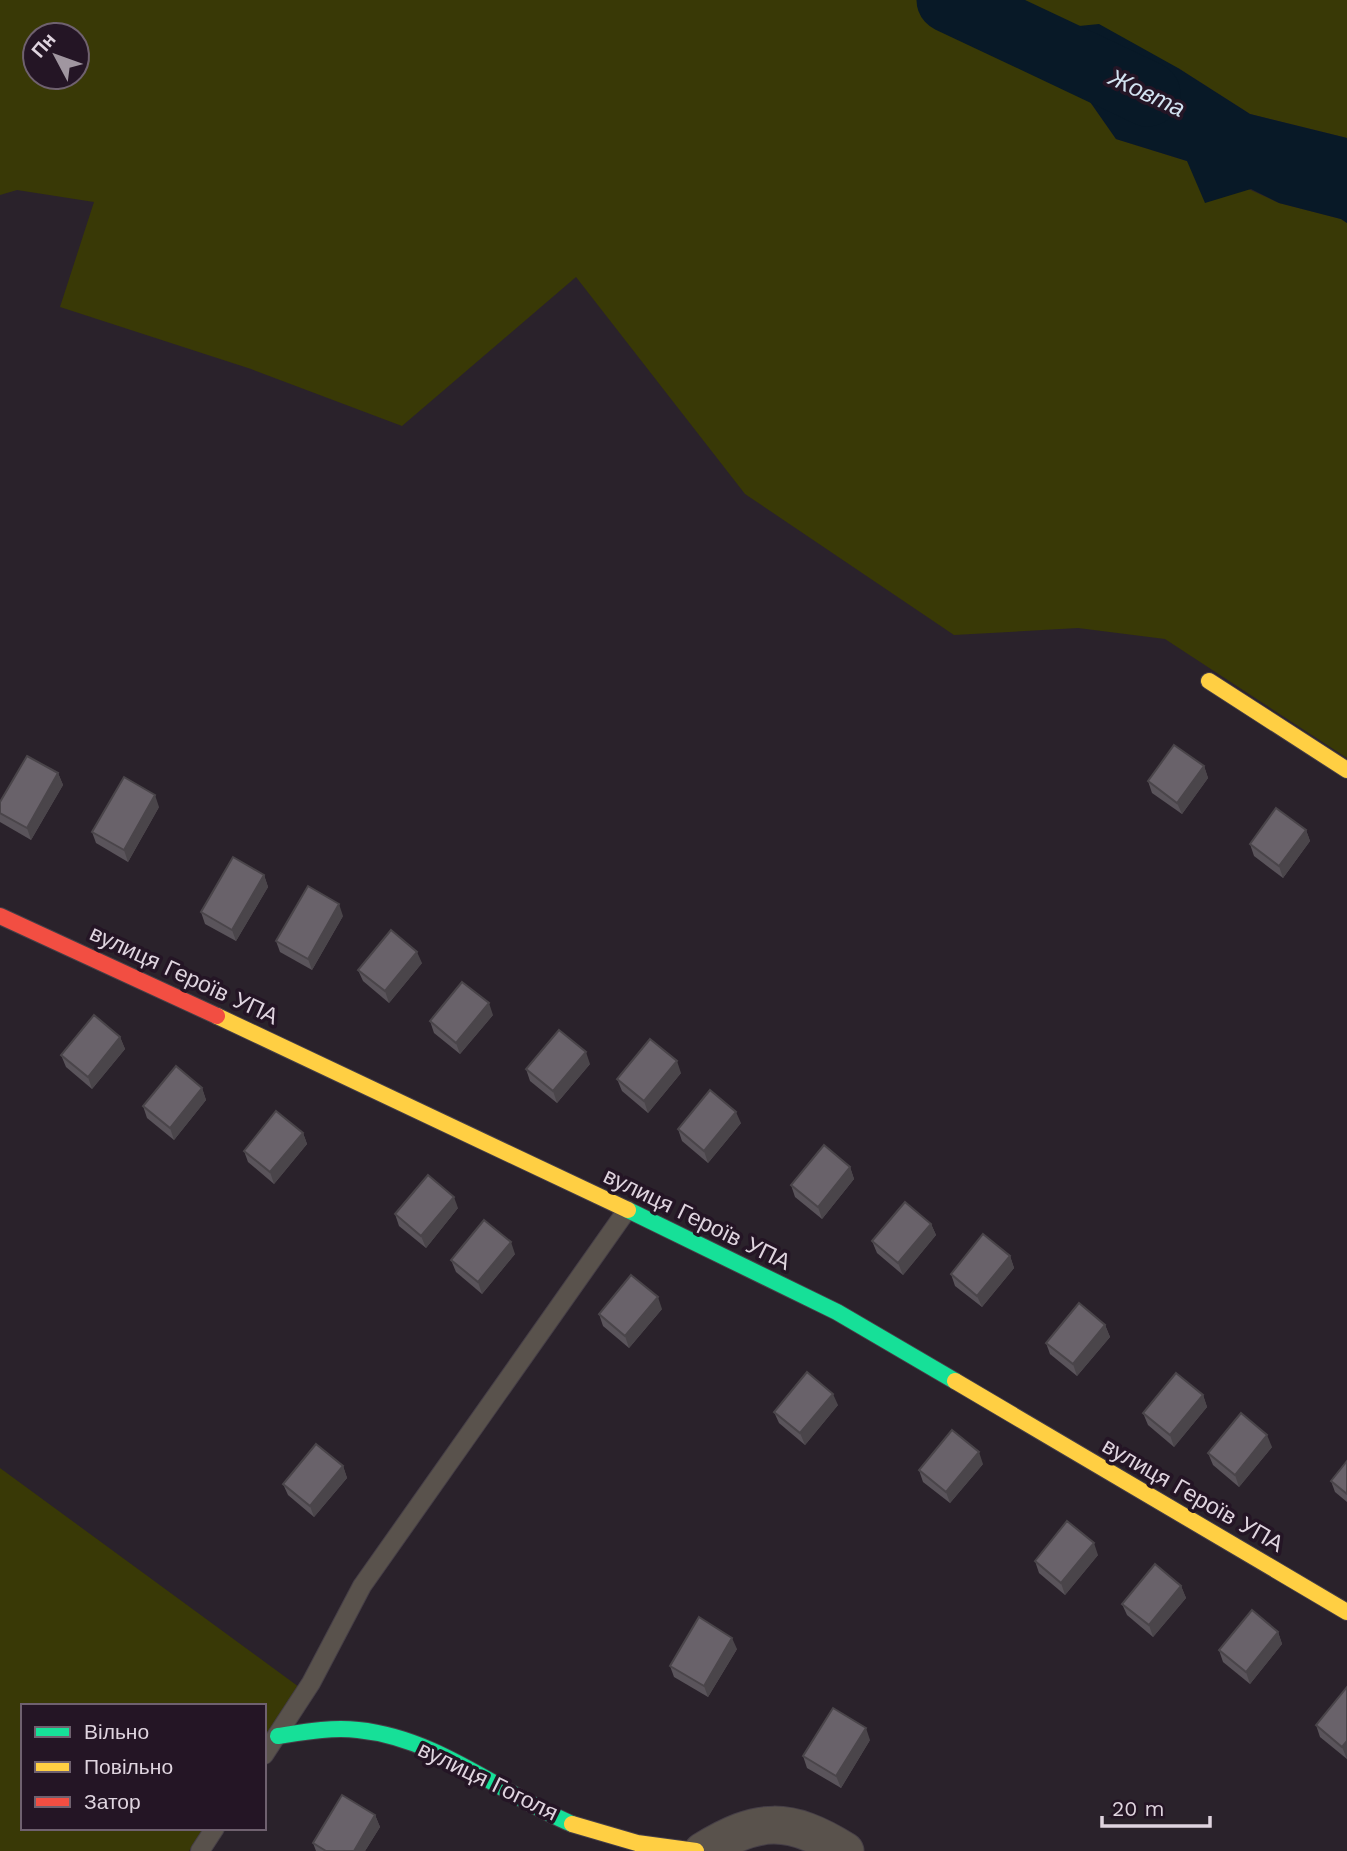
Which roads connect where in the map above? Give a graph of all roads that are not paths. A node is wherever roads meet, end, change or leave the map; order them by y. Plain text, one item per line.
1 (1209, 681) dead end
2 (1347, 770) edge
3 (0, 916) edge
4 (627, 1210) junction
5 (1347, 1612) edge
6 (278, 1735) junction
7 (266, 1752) edge
8 (214, 1830) edge
9 (200, 1851) edge
10 (696, 1851) edge
11 (702, 1851) edge
12 (845, 1851) edge

1 - 2 street
3 - 4 street, вулиця Героїв УПА
4 - 5 street, вулиця Героїв УПА
4 - 6 lane
6 - 7 lane
6 - 10 street, вулиця Гоголя
8 - 9 lane
11 - 12 street

